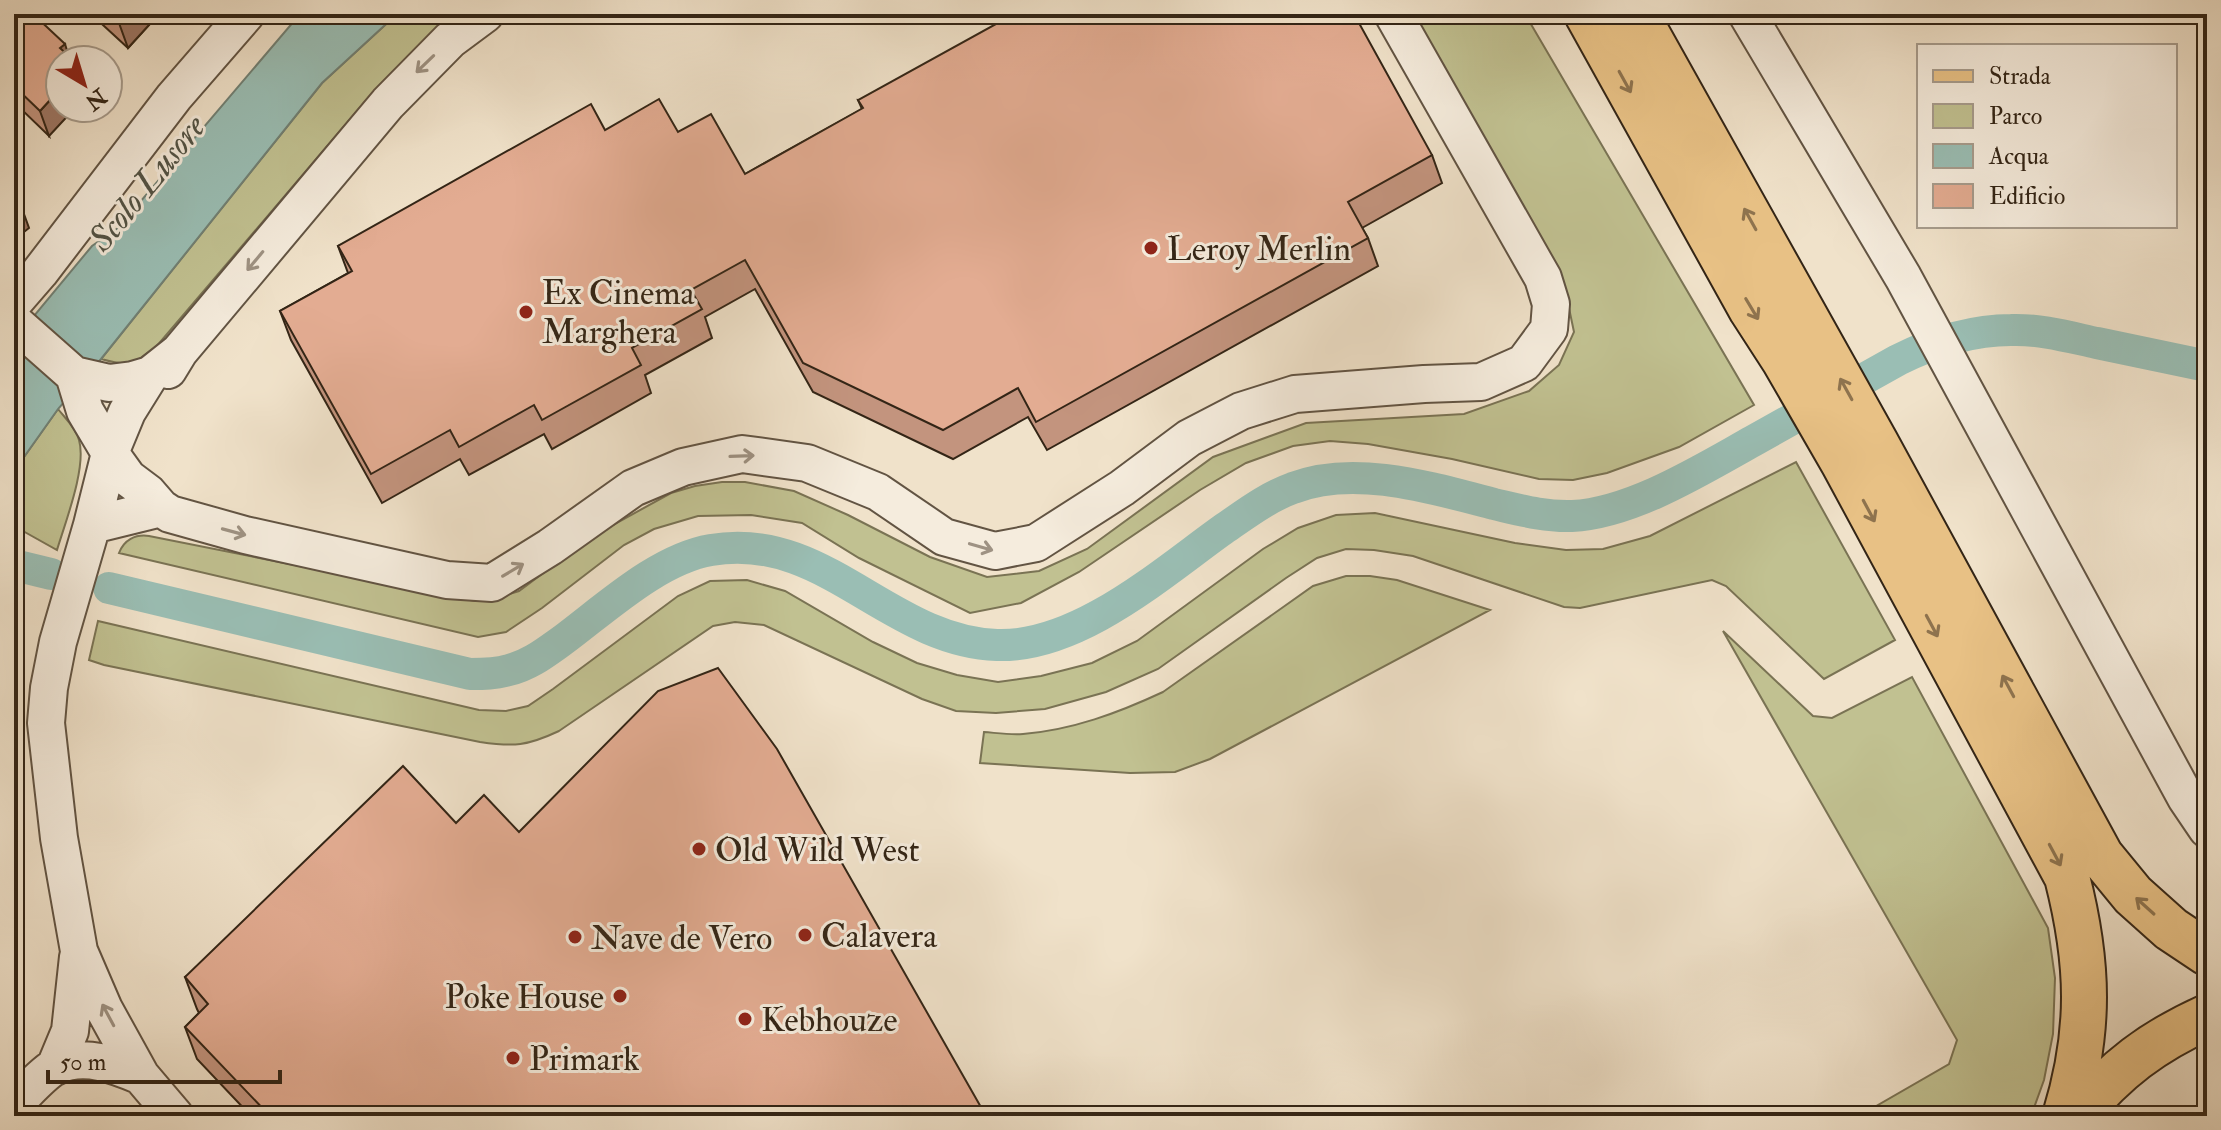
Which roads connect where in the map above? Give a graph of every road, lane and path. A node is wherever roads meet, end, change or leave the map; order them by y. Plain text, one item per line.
1 (246, 14) edge
2 (485, 14) edge
3 (1393, 14) edge
4 (1587, 14) edge
5 (1636, 14) edge
6 (1747, 14) edge
7 (18, 318) edge
8 (1800, 348) junction
9 (179, 352) junction
10 (74, 375) junction
11 (150, 375) junction
12 (110, 453) junction
13 (1860, 454) junction
14 (154, 500) junction
15 (90, 530) junction
16 (2207, 829) edge
17 (79, 951) junction
18 (2207, 953) edge
19 (2207, 1017) edge
20 (54, 1068) junction
21 (141, 1076) junction
22 (14, 1104) edge
23 (175, 1116) edge
24 (2065, 1116) edge
25 (2077, 1116) edge

1 - 7 street
2 -> 9 street
14 -> 3 street
4 -> 8 main road
8 -> 5 main road
6 - 16 street
7 - 10 street
8 - 13 main road
9 - 11 street
9 - 14 street
10 - 11 street
10 - 12 street
11 - 12 street
12 - 14 street
12 - 15 street
18 -> 13 main road
13 -> 24 main road
14 - 15 street
15 - 17 street
17 - 20 street
21 -> 17 street
19 - 25 main road
20 - 21 street
20 - 22 street
21 - 23 street

